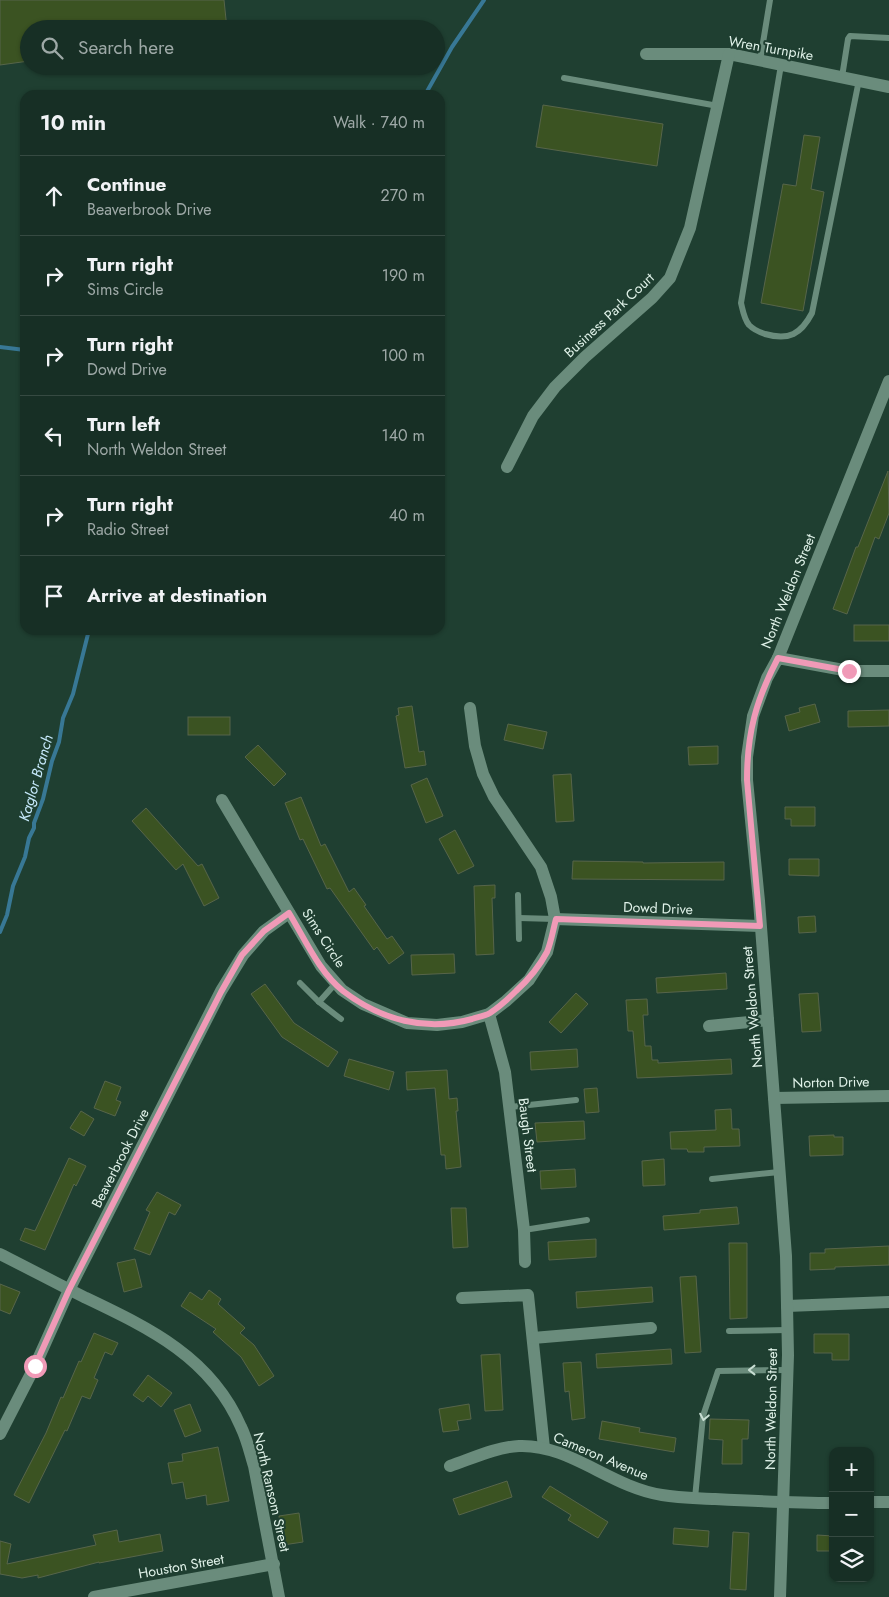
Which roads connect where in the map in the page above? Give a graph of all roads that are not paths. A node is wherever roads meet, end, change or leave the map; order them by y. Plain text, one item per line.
1 (770, 0) edge
2 (889, 38) edge
3 (646, 54) dead end
4 (729, 54) junction
5 (760, 61) junction
6 (781, 65) junction
7 (842, 77) junction
8 (564, 78) dead end
9 (859, 80) junction
10 (889, 87) edge
11 (718, 106) junction
12 (889, 381) edge
13 (886, 399) edge
14 (507, 467) dead end
15 (778, 658) junction
16 (889, 671) edge
17 (470, 708) dead end
18 (222, 800) dead end
19 (518, 895) dead end
20 (289, 913) junction
21 (519, 918) junction
22 (556, 919) junction
23 (760, 926) junction
24 (519, 938) dead end
25 (300, 983) dead end
26 (336, 983) junction
27 (319, 1002) junction
28 (488, 1014) junction
29 (341, 1020) dead end
30 (768, 1020) junction
31 (708, 1026) dead end
32 (889, 1096) edge
33 (774, 1098) junction
34 (576, 1100) dead end
35 (510, 1107) junction
36 (780, 1172) junction
37 (712, 1179) dead end
38 (587, 1220) dead end
39 (524, 1230) junction
40 (0, 1254) edge
41 (525, 1262) dead end
42 (69, 1290) junction
43 (462, 1298) dead end
44 (889, 1302) edge
45 (787, 1306) junction
46 (651, 1328) dead end
47 (788, 1330) junction
48 (729, 1331) dead end
49 (533, 1338) junction
50 (787, 1370) junction
51 (0, 1434) edge
52 (544, 1448) junction
53 (450, 1466) dead end
54 (695, 1498) junction
55 (874, 1502) edge
56 (889, 1502) edge
57 (784, 1503) junction
58 (829, 1503) edge
59 (274, 1564) junction
60 (94, 1597) edge
61 (280, 1597) edge
62 (780, 1597) edge

1 - 5 lane
2 - 7 lane
3 - 4 street, Wren Turnpike
4 - 5 street, Wren Turnpike
4 - 11 street, Business Park Court
5 - 6 street, Wren Turnpike
6 - 7 street, Wren Turnpike
6 - 9 lane
7 - 9 street, Wren Turnpike
8 - 11 lane
9 - 10 street, Wren Turnpike
11 - 14 street, Business Park Court
12 - 13 street, North Weldon Street
13 - 15 street, North Weldon Street
15 - 16 street
15 - 23 street, North Weldon Street
17 - 22 street, Sims Circle
18 - 20 street, Sims Circle
19 - 21 lane
20 - 26 street, Sims Circle
20 - 42 street, Beaverbrook Drive
21 - 22 lane
21 - 24 lane
22 - 23 street, Dowd Drive
22 - 28 street, Sims Circle
23 - 30 street, North Weldon Street
25 - 27 lane
26 - 27 lane
26 - 28 street, Sims Circle
27 - 29 lane
28 - 35 street, Baugh Street
30 - 31 street
30 - 33 street, North Weldon Street
32 - 33 street, Norton Drive
33 - 36 street, North Weldon Street
34 - 35 lane
35 - 39 street, Baugh Street
36 - 37 lane
36 - 45 street, North Weldon Street
38 - 39 lane
39 - 41 street, Baugh Street
40 - 42 street, North Ransom Street
42 - 51 street, Beaverbrook Drive
42 - 59 street, North Ransom Street
43 - 49 street
44 - 45 street
45 - 47 street, North Weldon Street
46 - 49 street
47 - 48 lane
47 - 50 street, North Weldon Street
49 - 52 street
50 -> 54 lane
50 - 57 street, North Weldon Street
52 - 53 street, Cameron Avenue
52 - 54 street, Cameron Avenue
54 - 57 street, Cameron Avenue
55 - 56 street
57 - 58 street, Cameron Avenue
57 - 62 street, North Weldon Street
59 - 60 street, Houston Street
59 - 61 street, North Ransom Street

